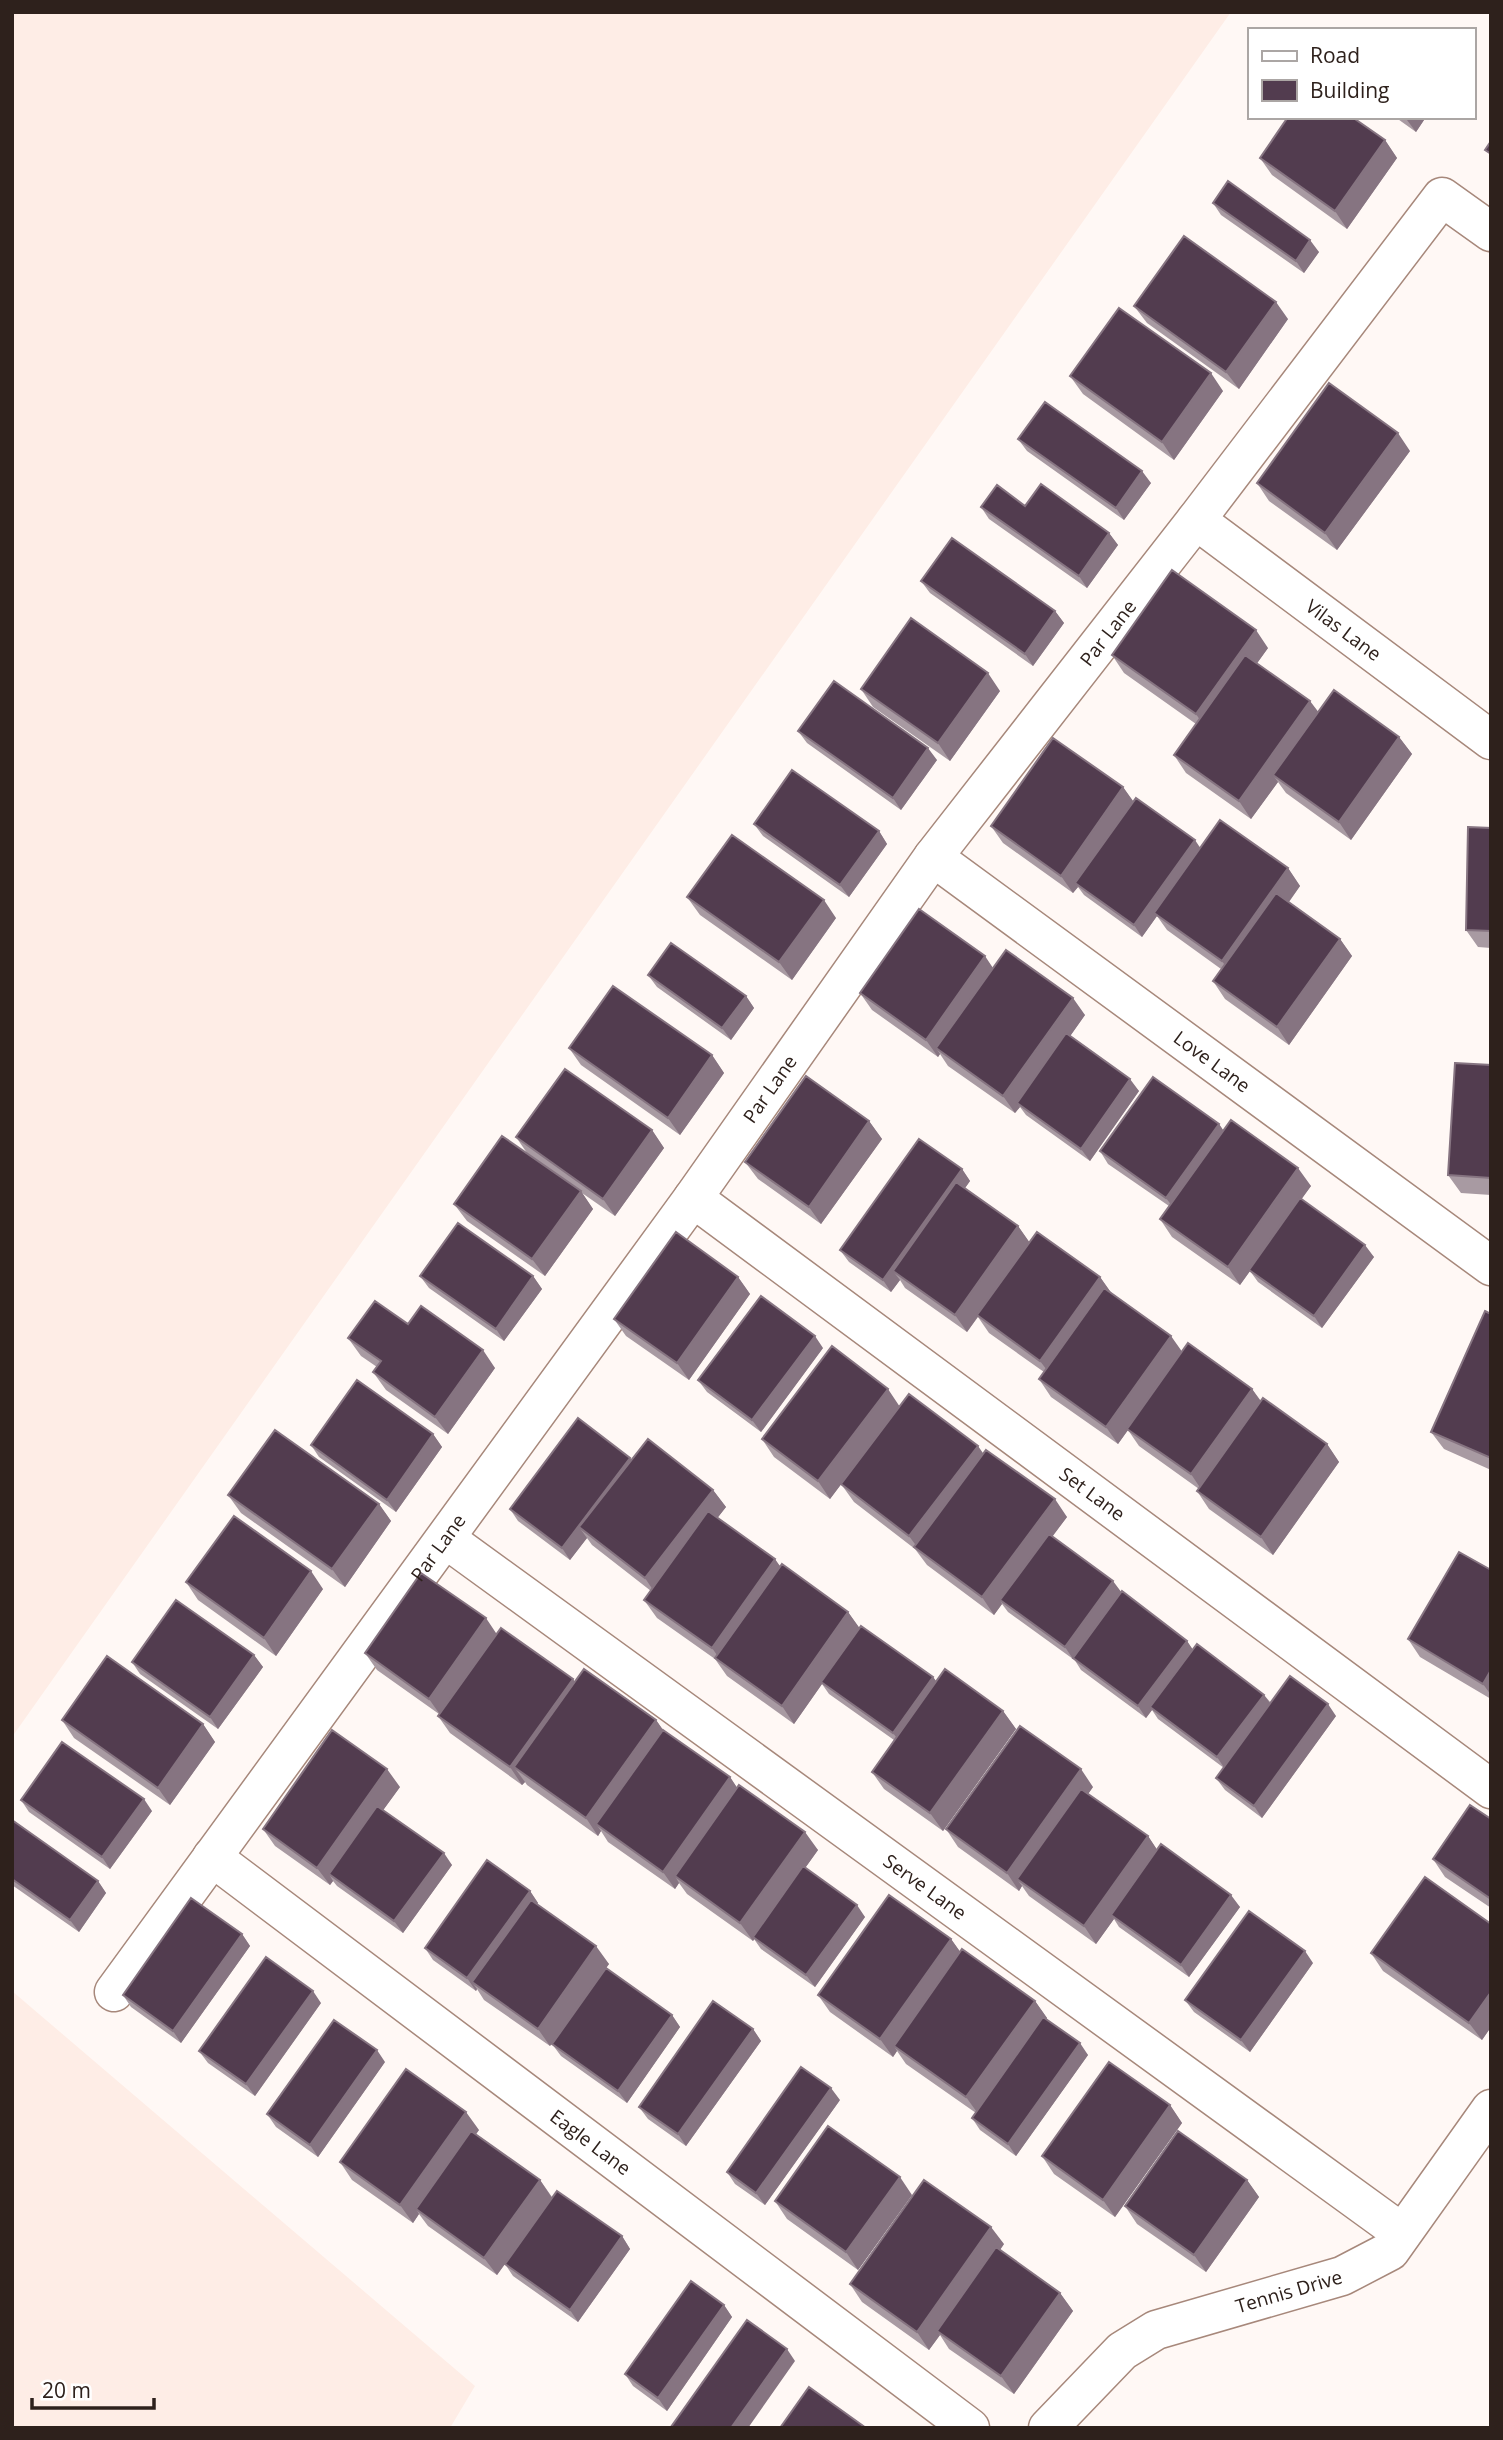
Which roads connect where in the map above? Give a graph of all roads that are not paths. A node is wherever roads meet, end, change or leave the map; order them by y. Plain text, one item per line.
1 (1491, 232) edge
2 (1196, 520) junction
3 (1491, 740) edge
4 (933, 856) junction
5 (693, 1198) junction
6 (1491, 1266) edge
7 (446, 1539) junction
8 (1491, 1789) edge
9 (212, 1857) junction
10 (114, 1992) dead end
11 (1491, 2109) edge
12 (1402, 2233) junction
13 (970, 2428) edge
14 (1048, 2428) edge

1 - 2 street, Par Lane
2 - 3 street, Vilas Lane
2 - 4 street, Par Lane
4 - 5 street, Par Lane
4 - 6 street, Love Lane
5 - 7 street, Par Lane
5 - 8 street, Set Lane
7 - 9 street, Par Lane
7 - 12 street, Serve Lane
9 - 10 street, Par Lane
9 - 13 street, Eagle Lane
11 - 12 street, Tennis Drive
12 - 14 street, Tennis Drive

